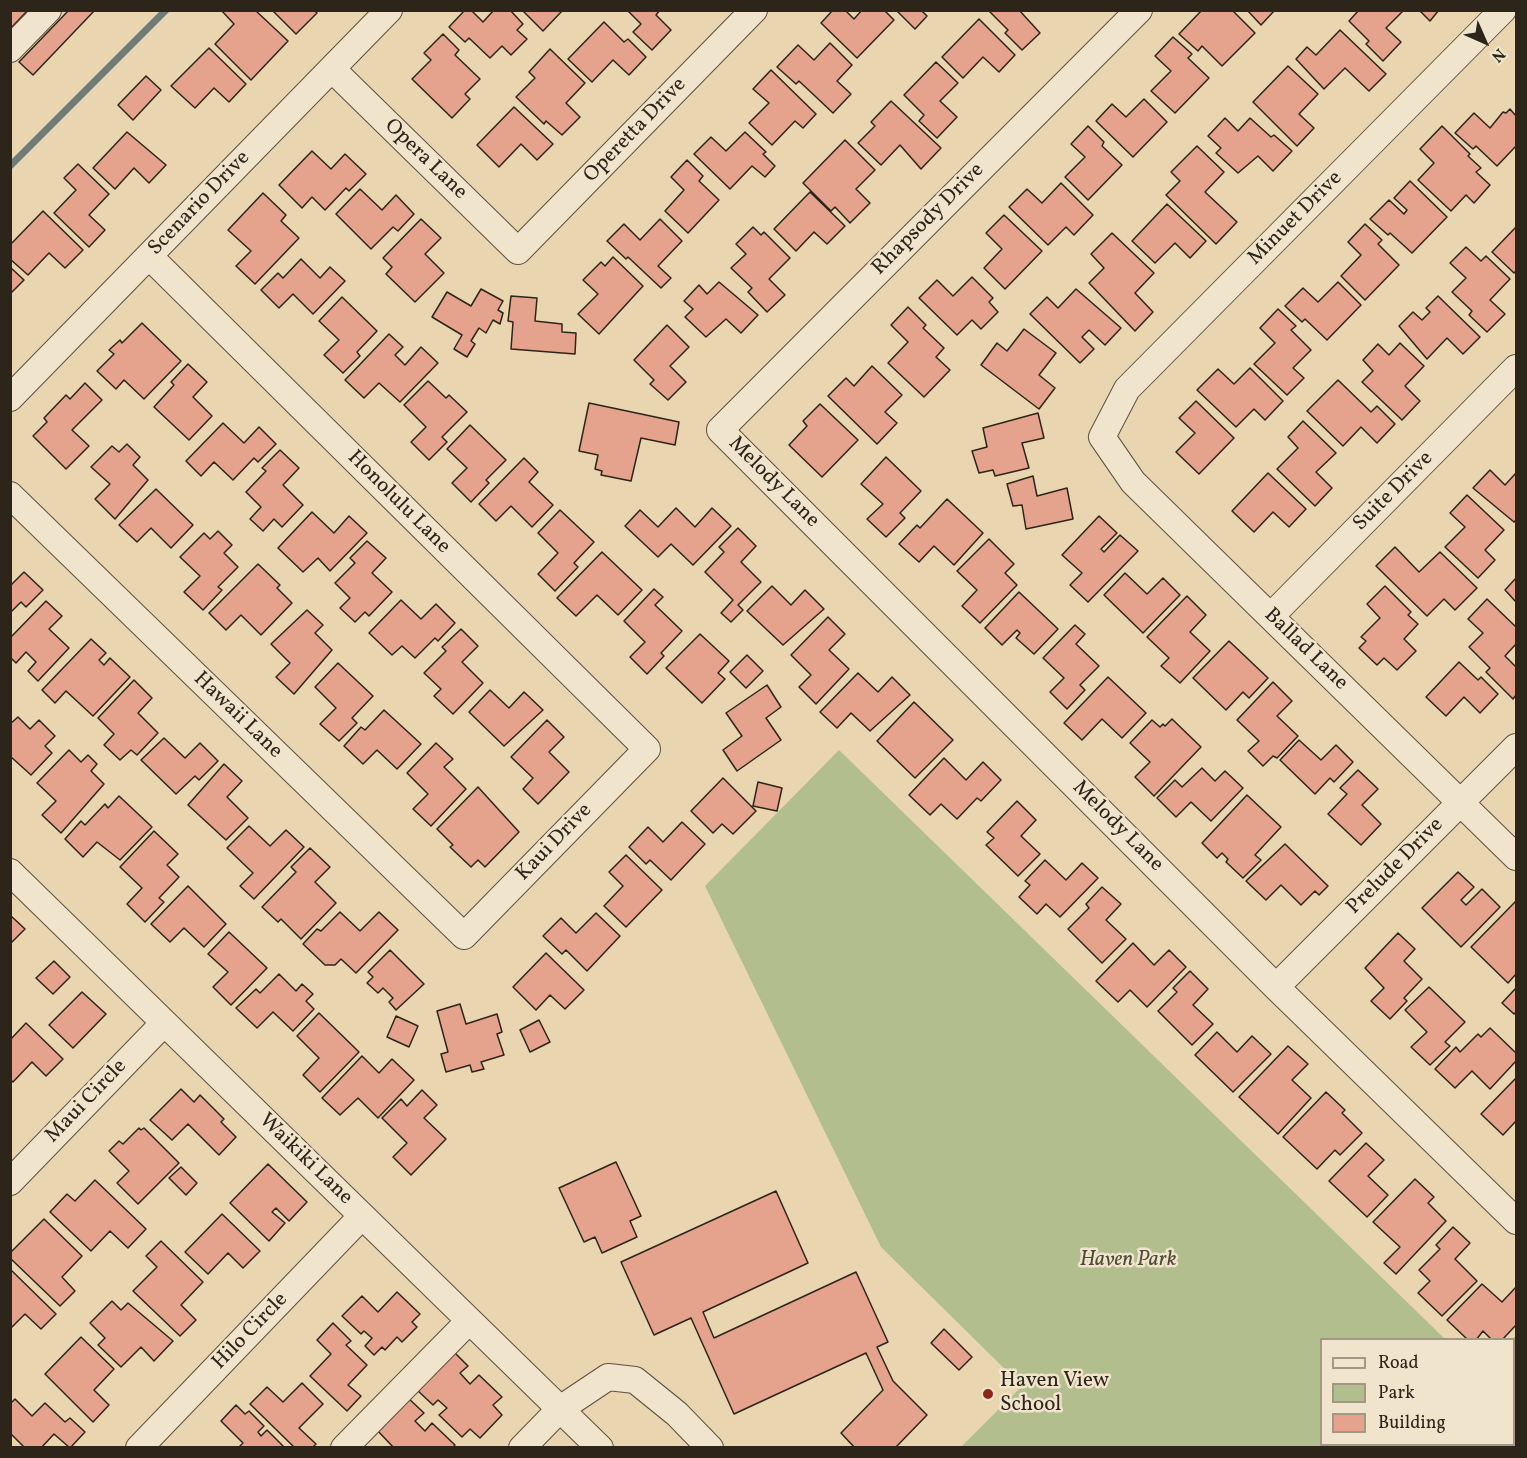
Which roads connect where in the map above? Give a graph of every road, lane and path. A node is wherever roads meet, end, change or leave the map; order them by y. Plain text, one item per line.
1 (48, 10) edge
2 (389, 10) edge
3 (754, 10) edge
4 (1139, 10) edge
5 (1503, 10) edge
6 (10, 49) edge
7 (332, 69) junction
8 (518, 251) joint
9 (149, 256) junction
10 (1516, 368) edge
11 (10, 398) edge
12 (720, 430) joint
13 (1102, 437) joint
14 (10, 495) edge
15 (1271, 616) junction
16 (1516, 747) edge
17 (647, 749) joint
18 (1461, 802) junction
19 (1516, 857) edge
20 (10, 872) edge
21 (464, 936) joint
22 (1276, 987) junction
23 (164, 1023) junction
24 (10, 1182) edge
25 (362, 1216) junction
26 (1516, 1221) edge
27 (469, 1321) junction
28 (560, 1409) junction
29 (139, 1448) edge
30 (344, 1448) edge
31 (522, 1448) edge
32 (600, 1448) edge
33 (710, 1448) edge

1 - 6 street
2 - 7 street, Scenario Drive
3 - 8 street, Operetta Drive
4 - 12 street, Rhapsody Drive
5 - 13 street, Minuet Drive
7 - 8 street, Opera Lane
7 - 9 street, Scenario Drive
9 - 11 street, Scenario Drive
9 - 17 street, Honolulu Lane
10 - 15 street, Suite Drive
12 - 22 street, Melody Lane
13 - 15 street, Ballad Lane
14 - 21 street, Hawaii Lane
15 - 18 street, Ballad Lane
16 - 18 street, Prelude Drive
17 - 21 street, Kaui Drive
18 - 19 street, Ballad Lane
18 - 22 street, Prelude Drive
20 - 23 street, Waikiki Lane
22 - 26 street, Melody Lane
23 - 24 street, Maui Circle
23 - 25 street, Waikiki Lane
25 - 27 street, Waikiki Lane
25 - 29 street, Hilo Circle
27 - 28 street, Waikiki Lane
27 - 30 street
28 - 31 street
28 - 32 street, Waikiki Lane
28 - 33 street

